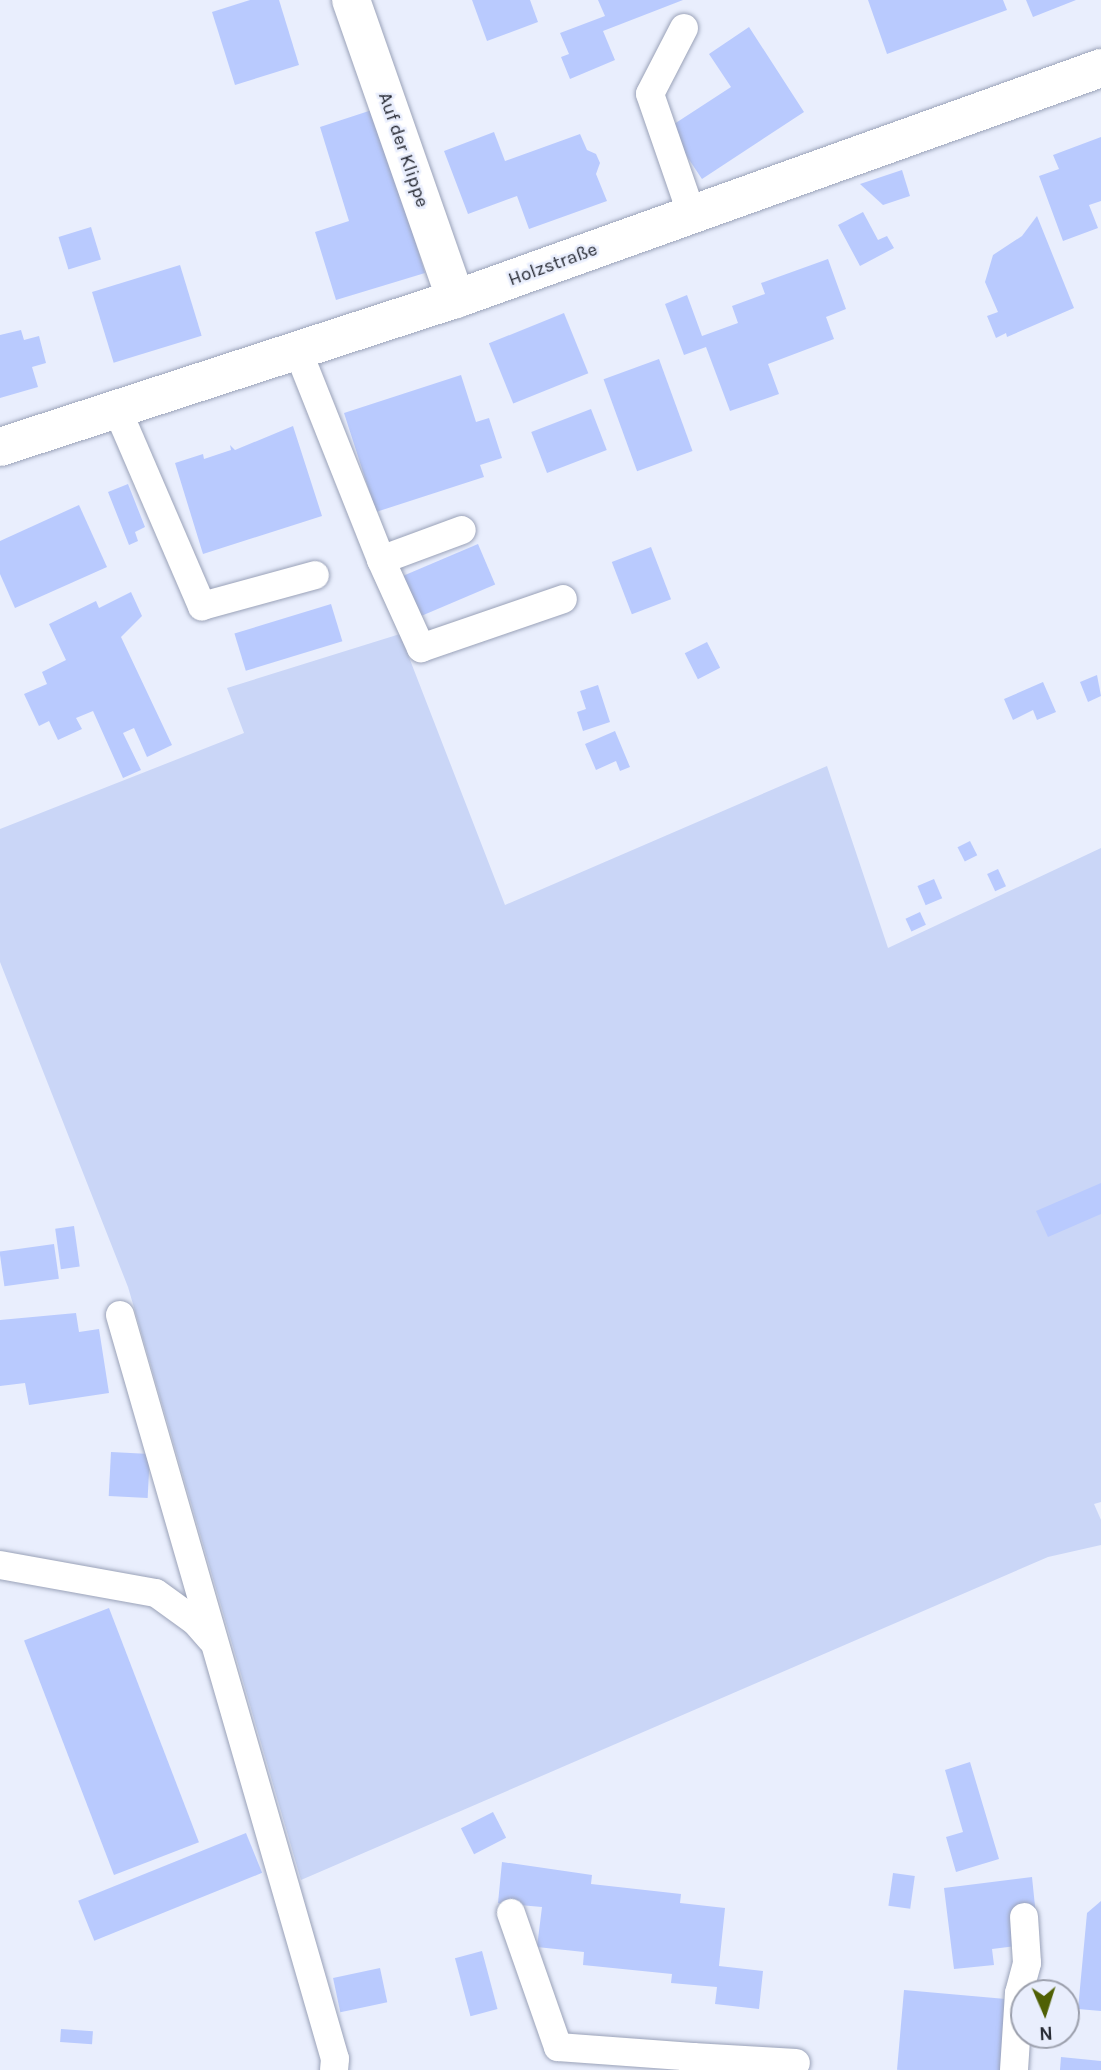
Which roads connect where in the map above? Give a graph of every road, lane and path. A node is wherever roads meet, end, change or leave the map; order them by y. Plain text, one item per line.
1 (351, 0) edge
2 (684, 28) dead end
3 (1101, 68) edge
4 (692, 215) junction
5 (456, 299) junction
6 (298, 351) junction
7 (117, 410) junction
8 (0, 447) edge
9 (461, 530) dead end
10 (381, 560) junction
11 (315, 575) dead end
12 (563, 599) dead end
13 (120, 1315) dead end
14 (0, 1565) edge
15 (215, 1644) junction
16 (511, 1913) dead end
17 (1024, 1917) dead end
18 (796, 2063) dead end
19 (693, 2064) edge
20 (334, 2070) edge
21 (1014, 2070) edge

1 - 5 street, Auf der Klippe
2 - 4 lane
3 - 4 street, Holzstraße
4 - 5 street, Holzstraße
5 - 6 street, Holzstraße
6 - 7 street, Holzstraße
6 - 10 lane
7 - 8 street, Holzstraße
7 - 11 lane
9 - 10 lane
10 - 12 lane
13 - 15 lane
14 - 15 lane
15 - 20 lane
16 - 19 lane
17 - 21 lane
18 - 19 lane

